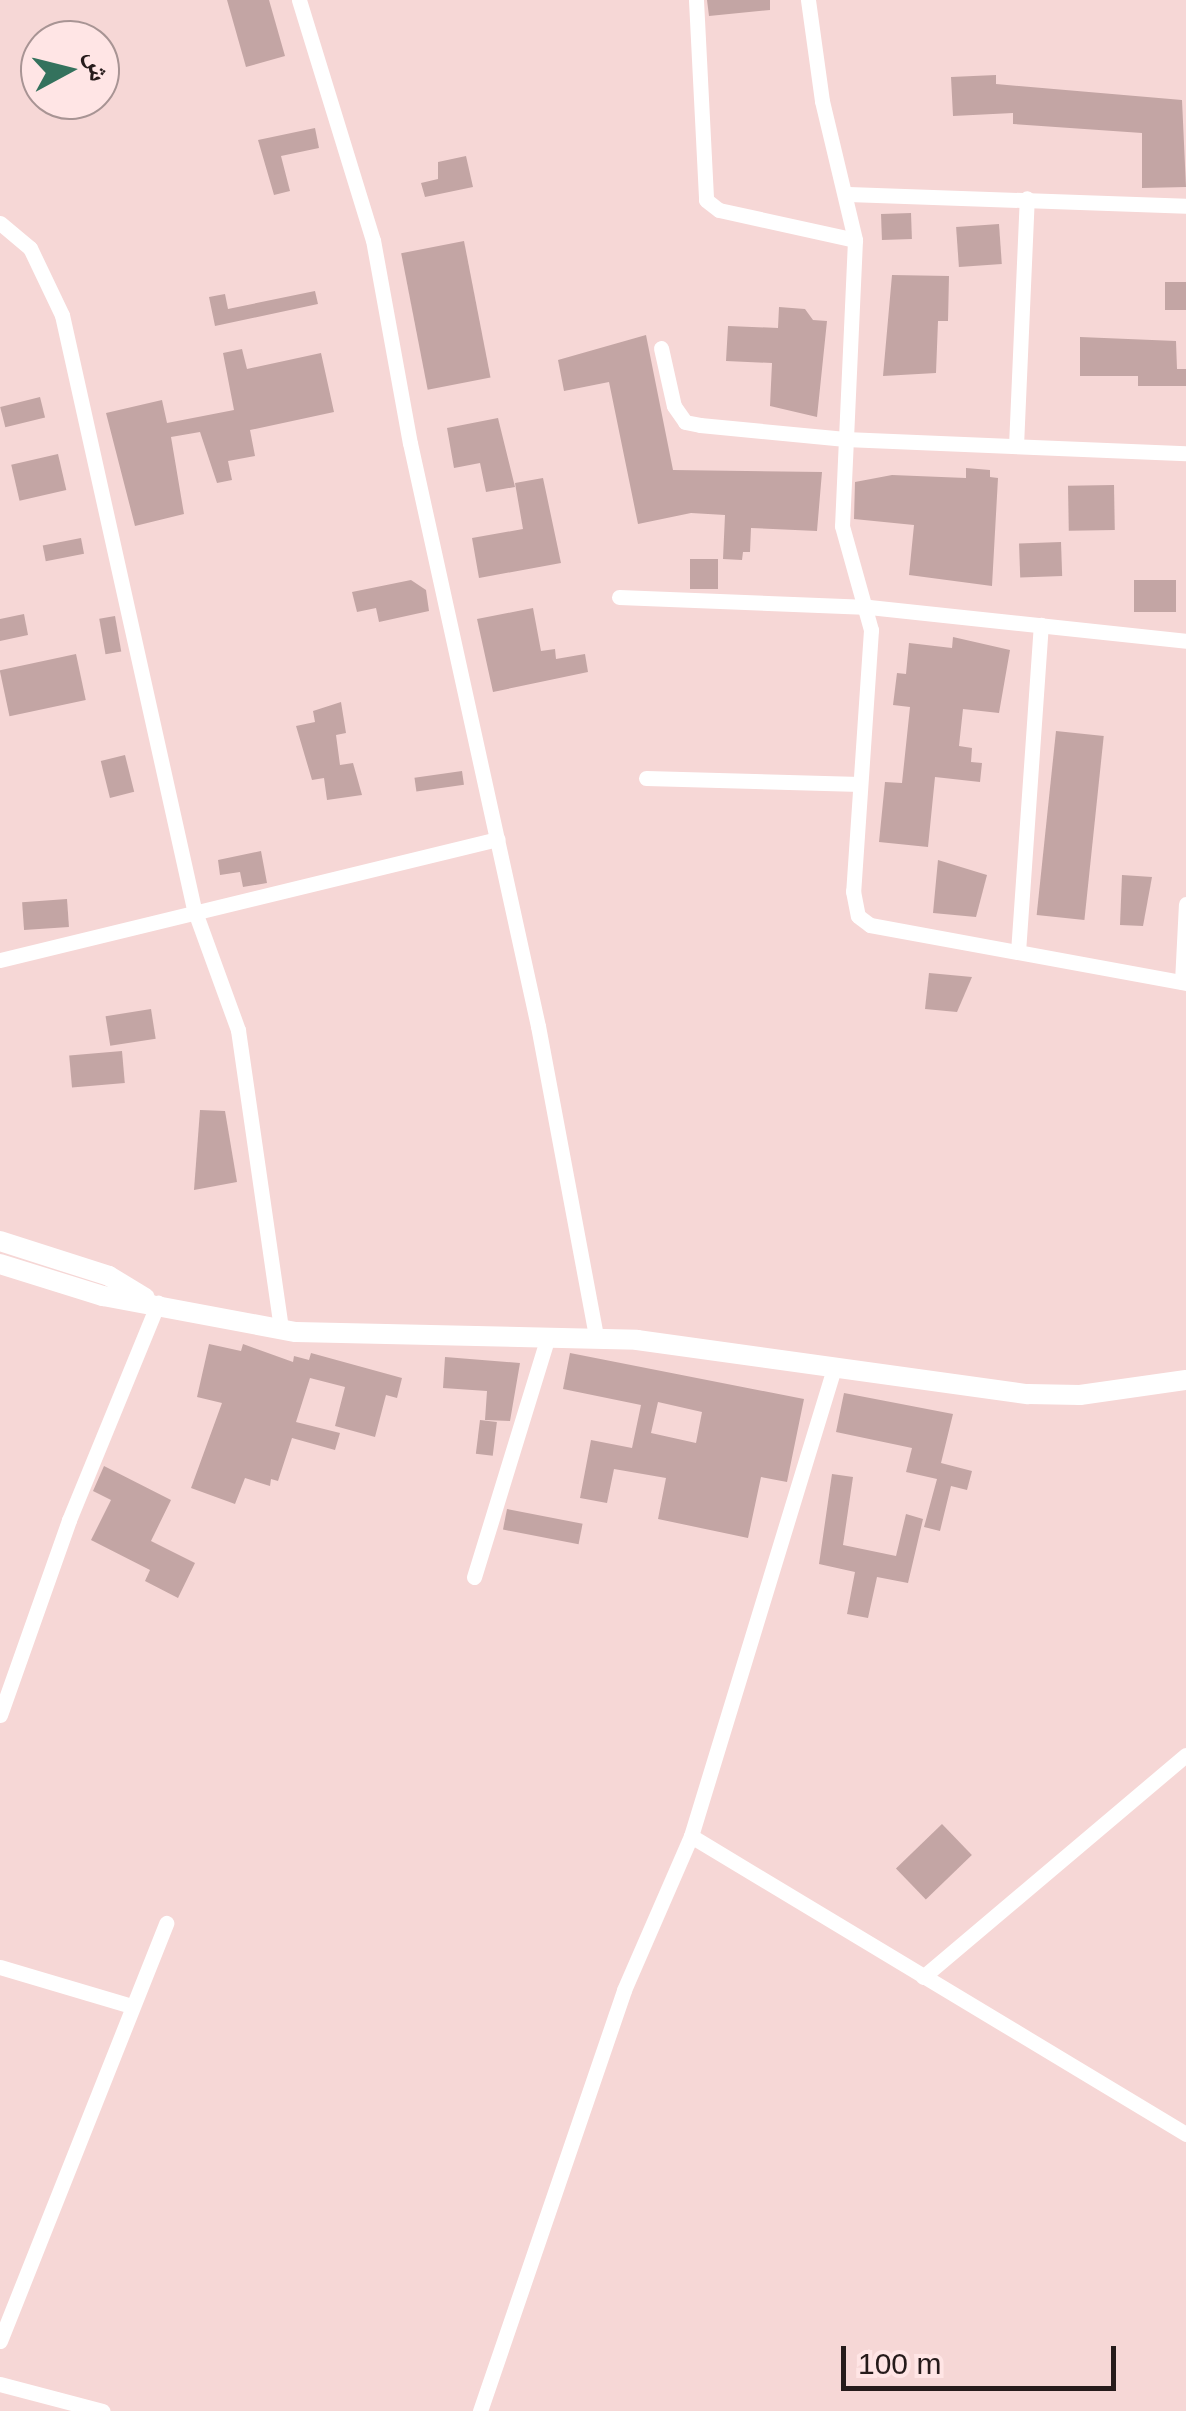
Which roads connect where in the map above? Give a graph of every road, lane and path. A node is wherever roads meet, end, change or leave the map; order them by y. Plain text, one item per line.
1 (299, 0) edge
2 (696, 0) edge
3 (808, 0) edge
4 (848, 194) junction
5 (1027, 198) junction
6 (1186, 206) edge
7 (0, 223) edge
8 (854, 240) junction
9 (661, 348) dead end
10 (845, 439) junction
11 (1016, 446) junction
12 (1186, 453) edge
13 (619, 597) dead end
14 (869, 607) junction
15 (1042, 626) junction
16 (1186, 642) edge
17 (646, 778) dead end
18 (860, 784) junction
19 (498, 840) junction
20 (1186, 904) edge
21 (194, 909) junction
22 (1018, 952) junction
23 (0, 960) edge
24 (1184, 983) edge
25 (0, 1241) edge
26 (0, 1264) edge
27 (152, 1301) junction
28 (281, 1330) junction
29 (596, 1337) junction
30 (547, 1339) junction
31 (834, 1367) junction
32 (1186, 1380) edge
33 (474, 1577) dead end
34 (5, 1680) edge
35 (0, 1715) edge
36 (1186, 1755) edge
37 (691, 1836) junction
38 (166, 1923) dead end
39 (0, 1967) edge
40 (923, 1977) junction
41 (132, 2006) junction
42 (1186, 2134) edge
43 (0, 2341) edge
44 (0, 2384) edge
45 (102, 2411) edge
46 (480, 2411) edge

1 - 19 street
2 - 8 street
3 - 4 street
4 - 5 street
4 - 8 street
5 - 6 street
5 - 11 street
7 - 21 street
8 - 10 street
9 - 10 street
10 - 11 street
10 - 14 street
11 - 12 street
13 - 14 street
14 - 15 street
14 - 18 street
15 - 16 street
15 - 22 street
17 - 18 street
18 - 22 street
19 - 21 street
19 - 29 street
20 - 24 street
21 - 23 street
21 - 28 street
22 - 24 street
25 - 27 street
26 - 27 street
27 - 28 street
27 - 34 street
28 - 30 street
29 - 30 street
29 - 31 street
30 - 33 street
31 - 32 street
31 - 37 street
34 - 35 street
36 - 40 street
37 - 40 street
37 - 46 street
38 - 41 street
39 - 41 street
40 - 42 street
41 - 43 street
44 - 45 street

